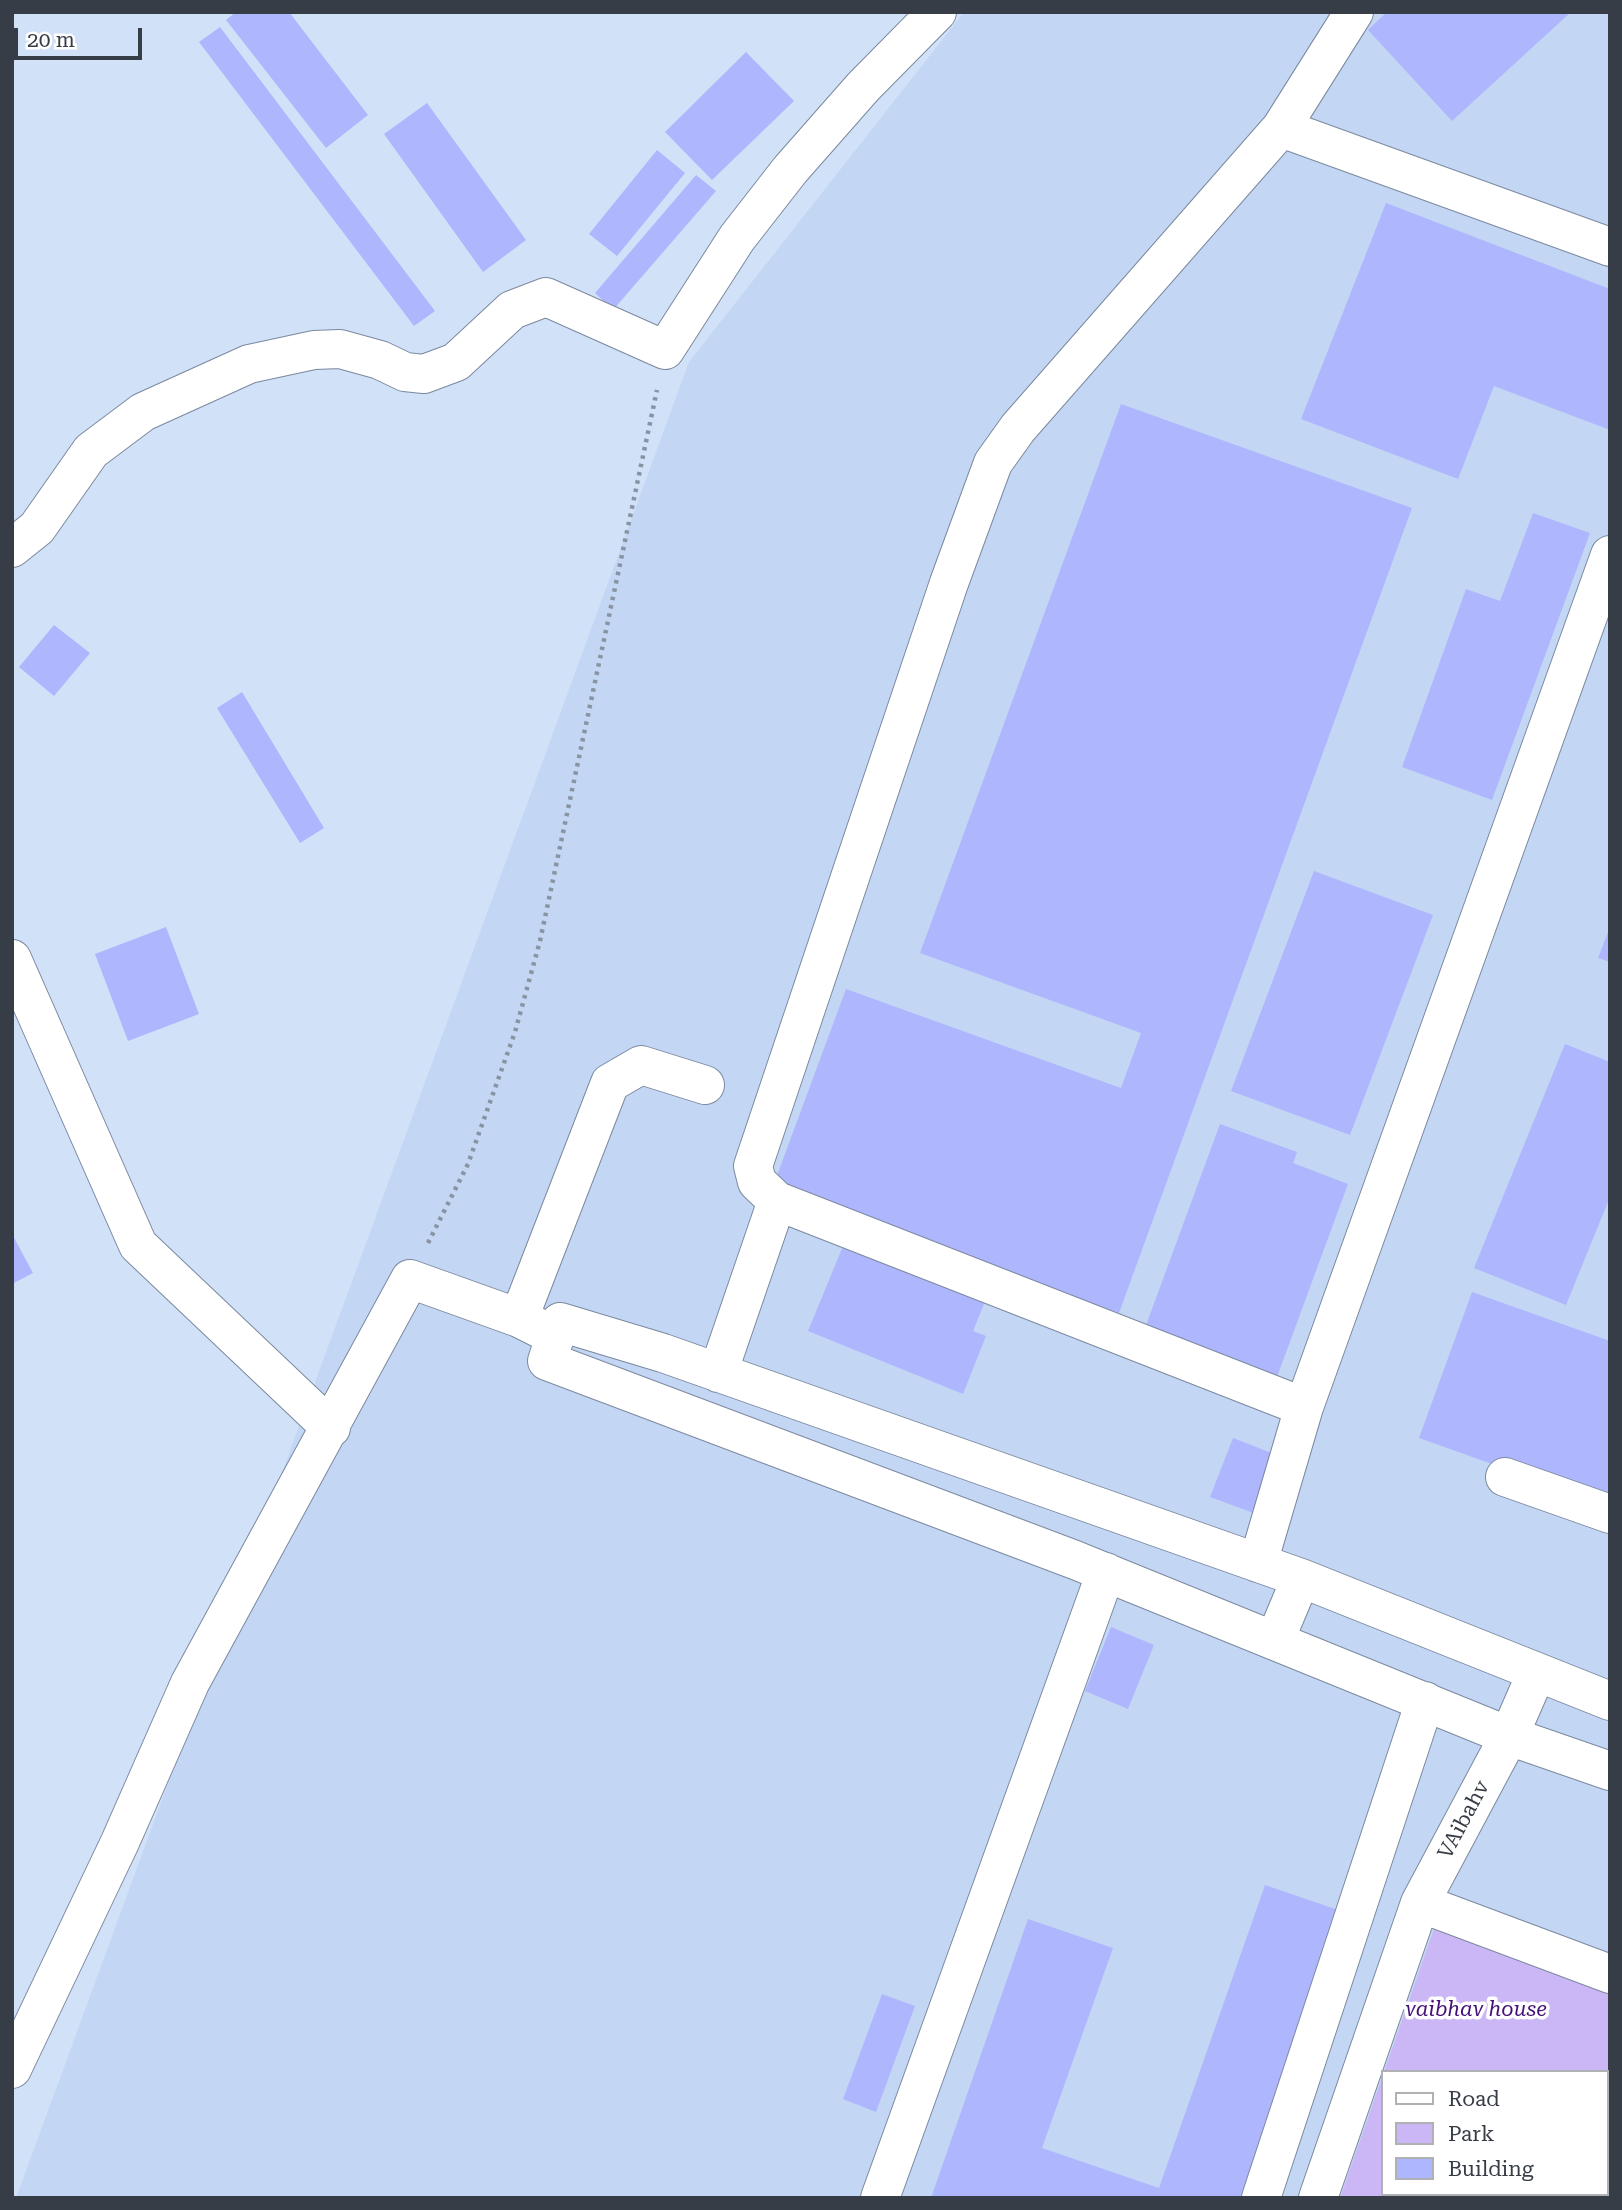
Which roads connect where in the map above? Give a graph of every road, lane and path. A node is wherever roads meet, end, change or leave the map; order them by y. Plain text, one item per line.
1 (937, 12) edge
2 (1354, 12) edge
3 (1282, 128) junction
4 (1610, 247) edge
5 (665, 349) junction
6 (12, 548) edge
7 (1610, 555) edge
8 (12, 959) edge
9 (705, 1085) dead end
10 (777, 1201) junction
11 (410, 1279) junction
12 (519, 1318) junction
13 (555, 1336) junction
14 (718, 1373) junction
15 (1304, 1407) junction
16 (331, 1428) junction
17 (1505, 1477) dead end
18 (1610, 1514) edge
19 (1258, 1563) junction
20 (1106, 1572) junction
21 (1301, 1578) junction
22 (1275, 1640) junction
23 (1536, 1674) junction
24 (1425, 1701) junction
25 (1610, 1701) edge
26 (1509, 1736) junction
27 (1610, 1771) edge
28 (1420, 1903) junction
29 (1610, 1974) edge
30 (12, 2069) edge
31 (880, 2198) edge
32 (1261, 2198) edge
33 (1318, 2198) edge

1 - 5 street
2 - 3 street
3 - 4 street
3 - 10 street
5 - 6 street
5 - 11 path
7 - 15 street
8 - 16 street
9 - 12 street
10 - 14 street
10 - 15 street
11 - 12 street
11 - 16 street
12 - 13 street
13 - 14 street
13 - 20 street
14 - 19 street
15 - 19 street
16 - 30 street
17 - 18 street
19 - 21 street
20 - 22 street
20 - 31 street
21 - 22 street
21 - 23 street
22 - 24 street
23 - 25 street
23 - 26 street, VAibahv
24 - 26 street
24 - 32 street
26 - 27 street
26 - 28 street, VAibahv
28 - 29 street
28 - 33 street, VAibahv

